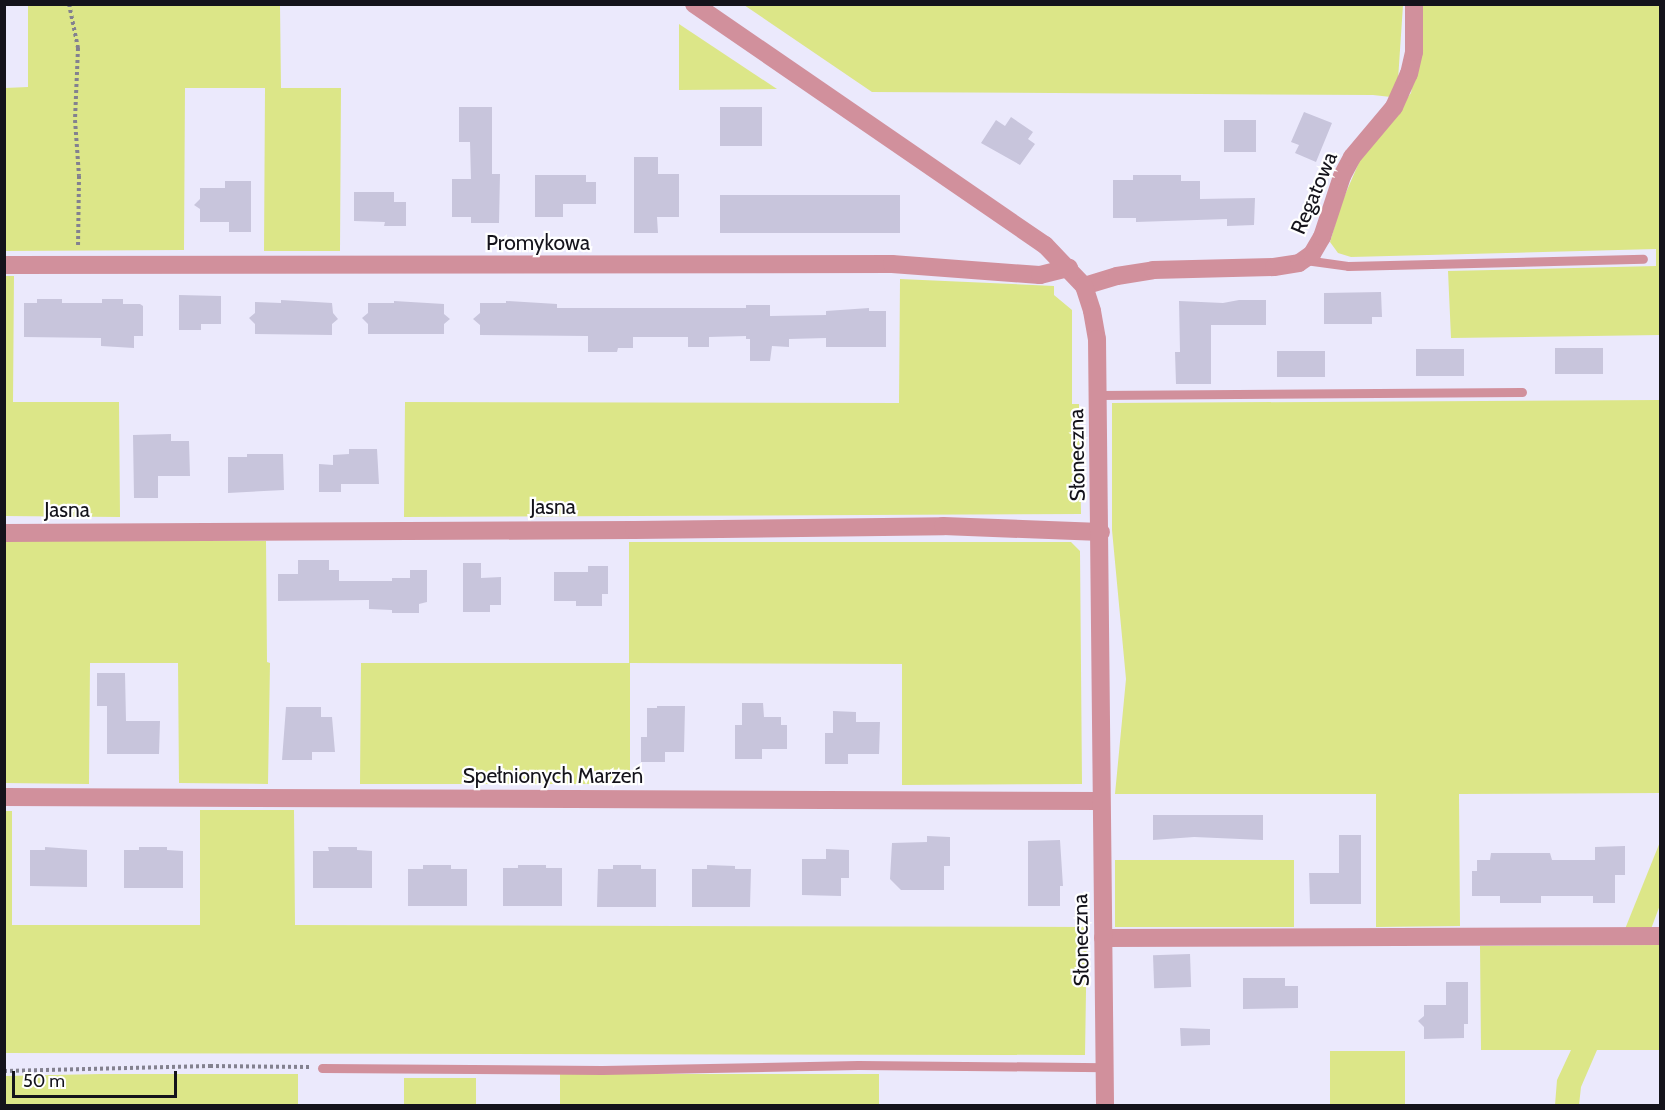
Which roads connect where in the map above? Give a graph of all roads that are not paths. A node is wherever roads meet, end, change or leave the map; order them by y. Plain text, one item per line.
1 (694, 4) edge
2 (1414, 4) edge
3 (1643, 259) dead end
4 (1305, 260) junction
5 (4, 265) edge
6 (1070, 268) junction
7 (1084, 286) junction
8 (1522, 392) dead end
9 (1098, 395) junction
10 (1101, 532) junction
11 (4, 533) edge
12 (4, 797) edge
13 (1101, 801) junction
14 (1660, 936) edge
15 (1103, 938) junction
16 (1105, 1067) junction
17 (322, 1068) road end
18 (1105, 1106) edge

1 - 6 street, Słoneczna
2 - 4 street, Regatowa
3 - 4 lane
4 - 7 street, Regatowa
5 - 6 street, Promykowa
6 - 7 street, Słoneczna
7 - 9 street, Słoneczna
8 - 9 lane
9 - 10 street, Słoneczna
10 - 11 street, Jasna
10 - 13 street, Słoneczna
12 - 13 street, Spełnionych Marzeń
13 - 15 street, Słoneczna
14 - 15 street
15 - 16 street, Słoneczna
16 - 17 lane
16 - 18 street, Słoneczna

